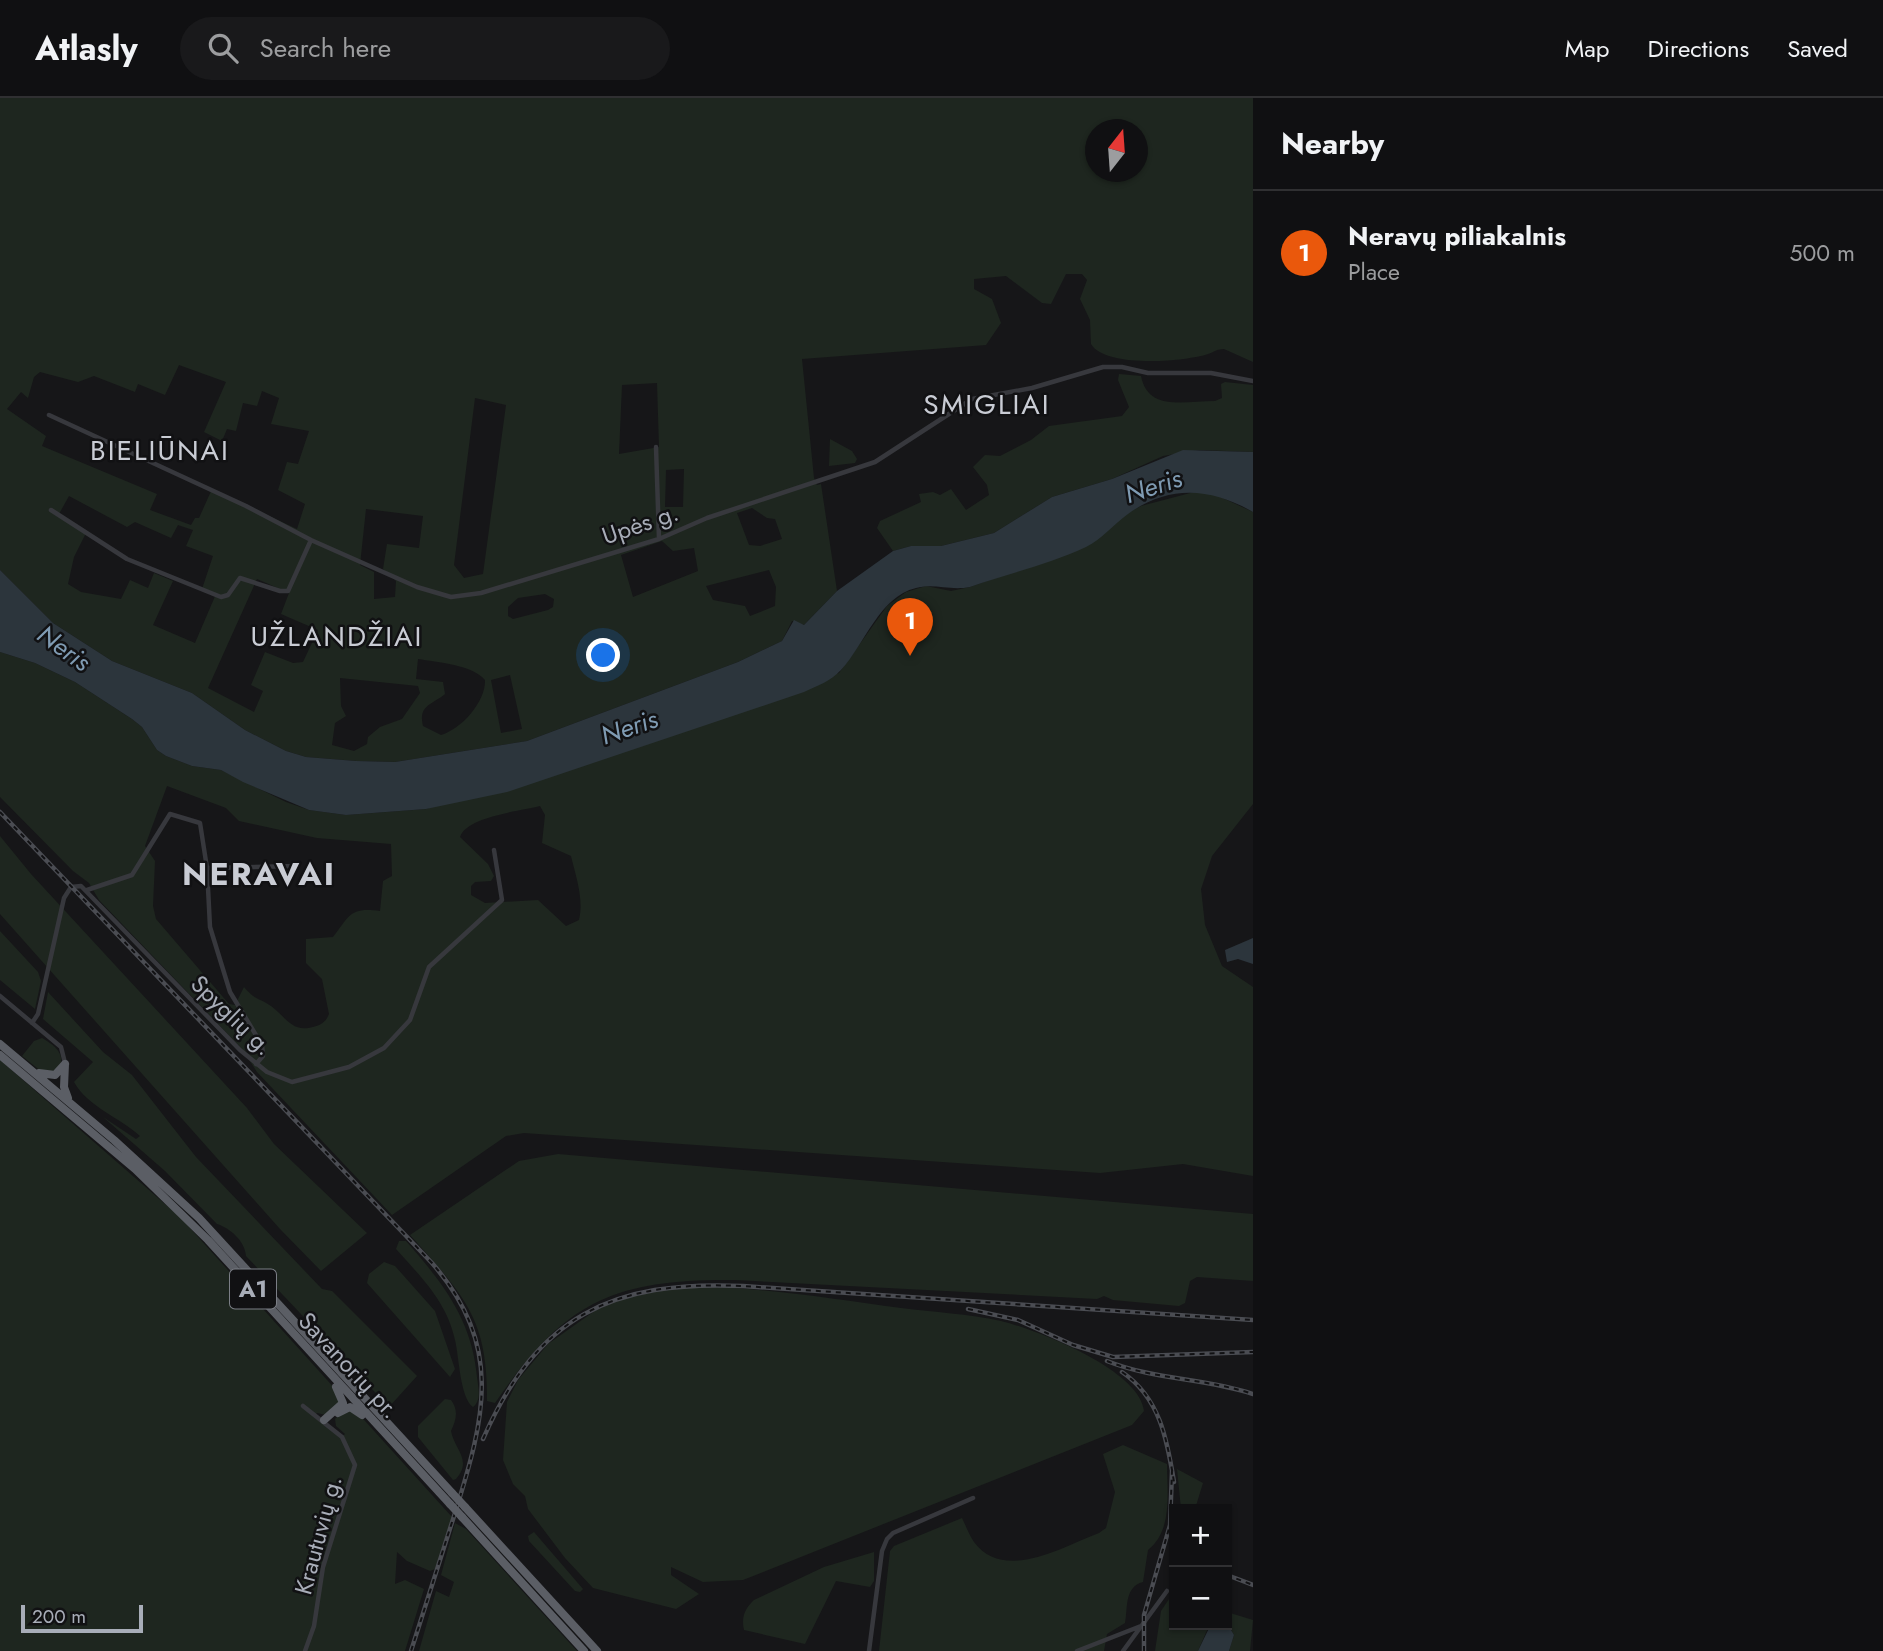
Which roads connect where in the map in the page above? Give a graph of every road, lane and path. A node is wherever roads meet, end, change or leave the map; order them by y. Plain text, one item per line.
1 (1253, 381) edge
2 (49, 415) dead end
3 (656, 447) dead end
4 (51, 510) dead end
5 (659, 539) junction
6 (311, 540) junction
7 (494, 850) dead end
8 (297, 866) dead end
9 (207, 868) junction
10 (87, 890) junction
11 (0, 996) edge
12 (32, 1023) junction
13 (0, 1044) edge
14 (0, 1055) edge
15 (65, 1064) junction
16 (256, 1064) junction
17 (27, 1067) junction
18 (73, 1106) junction
19 (208, 1240) junction
20 (303, 1406) dead end
21 (326, 1422) junction
22 (973, 1498) dead end
23 (450, 1504) junction
24 (1167, 1591) dead end
25 (1141, 1626) junction
26 (305, 1651) edge
27 (584, 1651) edge
28 (597, 1651) edge
29 (869, 1651) edge
30 (1077, 1651) edge
31 (1123, 1651) edge

1 - 5 street, Upės g.
2 - 6 street, Upės g.
3 - 5 street
4 - 6 street
5 - 6 street, Upės g.
7 - 16 street, Spyglių g.
8 - 9 street
9 - 10 street
9 - 16 street
10 - 12 street
10 - 16 street, Spyglių g.
11 - 12 street
12 - 15 street
13 - 17 highway, A1
14 - 19 highway, Savanorių pr. / A1
15 - 17 highway
15 - 18 highway
17 - 18 highway, A1
18 - 28 highway, Savanorių pr. / A1, bridge
19 - 21 highway
19 - 23 highway, Savanorių pr. / A1
20 - 21 street, Krautuvių g.
21 - 23 highway
21 - 26 street, Krautuvių g.
22 - 29 street
23 - 27 highway, Savanorių pr. / A1, bridge
24 - 25 street
25 - 30 street
25 - 31 street

